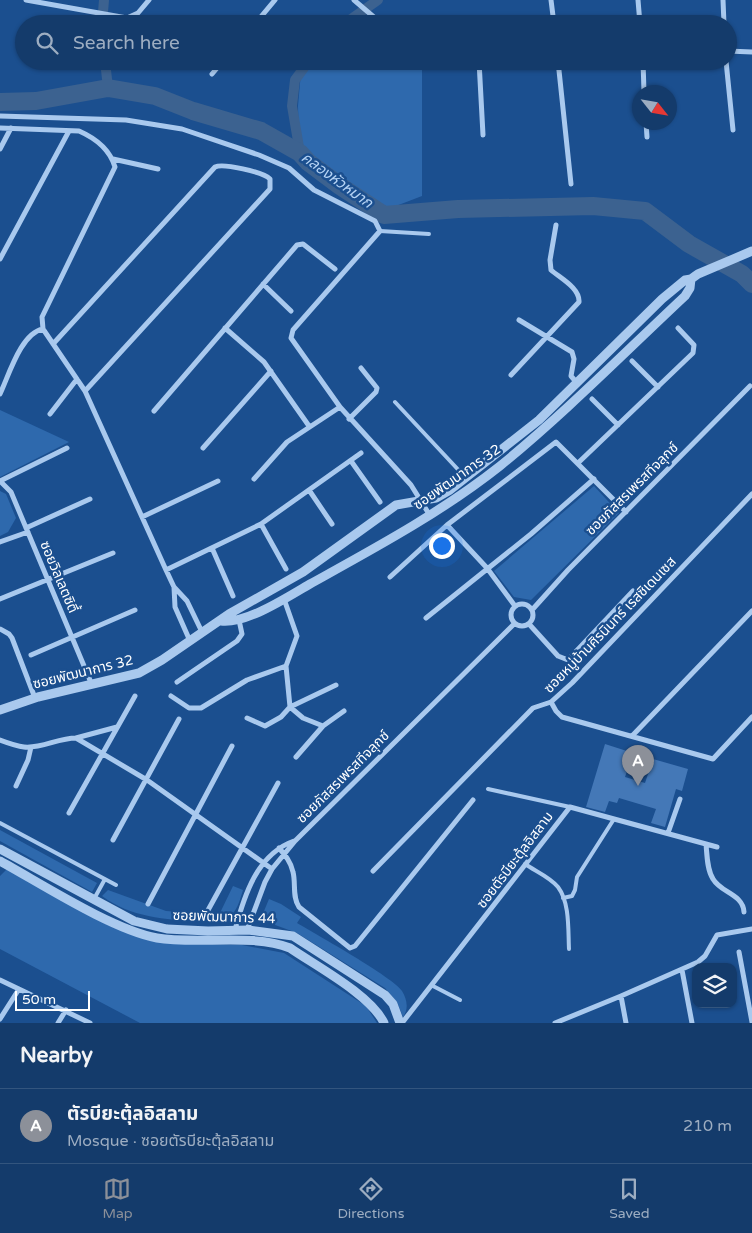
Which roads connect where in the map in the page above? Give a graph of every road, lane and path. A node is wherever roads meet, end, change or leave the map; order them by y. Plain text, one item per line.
1 (26, 0) edge
2 (149, 0) edge
3 (275, 0) edge
4 (354, 0) edge
5 (551, 0) edge
6 (638, 0) edge
7 (723, 0) edge
8 (42, 1) edge
9 (110, 15) edge
10 (134, 15) edge
11 (262, 15) edge
12 (371, 15) edge
13 (553, 15) edge
14 (639, 15) edge
15 (724, 15) edge
16 (737, 51) edge
17 (752, 52) edge
18 (215, 70) edge
19 (479, 70) edge
20 (559, 70) edge
21 (643, 70) edge
22 (727, 70) edge
23 (212, 74) dead end
24 (644, 85) edge
25 (0, 116) edge
26 (0, 128) edge
27 (11, 128) junction
28 (647, 130) edge
29 (732, 130) dead end
30 (69, 131) junction
31 (483, 135) dead end
32 (647, 136) dead end
33 (0, 149) edge
34 (112, 159) junction
35 (158, 170) dead end
36 (571, 184) dead end
37 (556, 225) dead end
38 (380, 231) junction
39 (429, 234) dead end
40 (752, 251) edge
41 (0, 259) edge
42 (334, 269) dead end
43 (694, 277) junction
44 (263, 284) junction
45 (291, 311) dead end
46 (519, 320) dead end
47 (225, 328) junction
48 (678, 328) dead end
49 (43, 329) junction
50 (548, 336) junction
51 (53, 344) junction
52 (632, 361) dead end
53 (361, 368) dead end
54 (270, 371) junction
55 (512, 375) dead end
56 (77, 379) junction
57 (577, 383) junction
58 (750, 386) dead end
59 (658, 387) junction
60 (86, 391) junction
61 (0, 394) edge
62 (592, 399) dead end
63 (395, 402) dead end
64 (340, 407) junction
65 (154, 410) dead end
66 (50, 414) dead end
67 (349, 419) junction
68 (618, 425) junction
69 (309, 426) junction
70 (67, 448) dead end
71 (203, 448) dead end
72 (361, 453) dead end
73 (351, 461) junction
74 (578, 463) junction
75 (466, 478) junction
76 (254, 479) dead end
77 (594, 479) junction
78 (0, 481) edge
79 (218, 481) dead end
80 (309, 490) junction
81 (752, 494) edge
82 (90, 500) dead end
83 (421, 501) junction
84 (380, 502) dead end
85 (626, 512) junction
86 (429, 514) junction
87 (142, 517) junction
88 (261, 524) junction
89 (332, 524) dead end
90 (447, 525) junction
91 (27, 530) junction
92 (0, 542) edge
93 (212, 548) junction
94 (113, 553) dead end
95 (487, 568) junction
96 (286, 569) dead end
97 (166, 570) junction
98 (390, 577) dead end
99 (48, 581) junction
100 (174, 587) junction
101 (633, 591) dead end
102 (233, 596) dead end
103 (284, 598) junction
104 (0, 599) edge
105 (515, 606) junction
106 (135, 610) dead end
107 (532, 610) junction
108 (752, 611) edge
109 (426, 618) dead end
110 (239, 620) junction
111 (221, 621) junction
112 (514, 624) junction
113 (529, 624) junction
114 (0, 629) edge
115 (202, 632) junction
116 (72, 637) junction
117 (190, 641) junction
118 (31, 655) dead end
119 (286, 666) junction
120 (177, 682) dead end
121 (92, 685) junction
122 (336, 685) dead end
123 (135, 696) dead end
124 (171, 696) dead end
125 (35, 698) junction
126 (551, 702) junction
127 (290, 707) junction
128 (0, 710) edge
129 (344, 711) dead end
130 (752, 717) edge
131 (247, 718) dead end
132 (179, 719) dead end
133 (323, 726) junction
134 (117, 727) junction
135 (632, 736) junction
136 (76, 738) junction
137 (0, 740) edge
138 (232, 746) dead end
139 (31, 747) junction
140 (102, 755) junction
141 (296, 757) dead end
142 (147, 780) junction
143 (278, 783) dead end
144 (16, 786) dead end
145 (488, 788) dead end
146 (680, 798) dead end
147 (473, 800) dead end
148 (570, 807) junction
149 (69, 813) dead end
150 (195, 815) junction
151 (614, 819) junction
152 (0, 823) edge
153 (668, 833) junction
154 (112, 840) dead end
155 (295, 841) junction
156 (706, 844) junction
157 (717, 847) dead end
158 (242, 848) junction
159 (279, 848) junction
160 (0, 849) edge
161 (285, 855) junction
162 (0, 861) edge
163 (263, 863) junction
164 (525, 864) junction
165 (272, 869) junction
166 (373, 871) dead end
167 (105, 879) junction
168 (116, 886) dead end
169 (563, 898) junction
170 (94, 900) junction
171 (148, 904) dead end
172 (207, 912) dead end
173 (744, 912) dead end
174 (752, 929) edge
175 (236, 930) junction
176 (248, 930) junction
177 (234, 941) junction
178 (246, 941) junction
179 (569, 949) dead end
180 (739, 952) dead end
181 (682, 970) junction
182 (0, 980) edge
183 (433, 986) junction
184 (19, 989) junction
185 (621, 996) junction
186 (460, 1000) dead end
187 (66, 1010) junction
188 (0, 1019) edge
189 (561, 1022) edge
190 (752, 1022) edge
191 (58, 1023) edge
192 (90, 1023) edge
193 (384, 1023) edge
194 (401, 1023) edge
195 (555, 1023) edge
196 (626, 1023) edge
197 (692, 1023) edge

1 - 8 street
2 - 10 street
3 - 11 street
4 - 12 street
5 - 13 street
6 - 14 street
7 - 15 street
8 - 9 street
16 - 17 street
18 - 23 street
19 - 31 street
20 - 36 street
21 - 24 street
22 - 29 street
25 - 38 street
26 - 27 street
27 - 30 street
27 - 33 street
28 - 32 street
30 - 34 street
30 - 41 street
34 - 35 street
34 - 49 street
37 - 50 street
38 - 39 lane
38 - 64 street
40 - 43 street, ซอยพัฒนาการ 32
42 - 44 street
43 - 57 street, ซอยพัฒนาการ 32
43 - 86 street, ซอยพัฒนาการ 32
44 - 45 street
44 - 47 street
46 - 50 street
47 - 54 street
47 - 65 street
48 - 59 street
49 - 51 street
49 - 61 street
50 - 55 street
50 - 57 street
51 - 56 street
51 - 60 street
52 - 59 street
53 - 67 street
54 - 69 street
54 - 71 street
56 - 60 street
56 - 66 street
57 - 75 street, ซอยพัฒนาการ 32
58 - 85 street, ซอยภัสสรเพรสทีจลุกซ์
59 - 68 street
60 - 87 street
62 - 68 street
63 - 75 lane
64 - 67 street
64 - 69 street
67 - 83 street
68 - 74 street
69 - 76 street
70 - 78 street
72 - 73 street
73 - 80 street
73 - 84 street
74 - 77 street
74 - 90 street
75 - 83 street, ซอยพัฒนาการ 32
77 - 85 street
77 - 95 street
78 - 91 street, ซอยวิลเลตซิตี้
79 - 87 street
80 - 88 street
80 - 89 street
81 - 126 street, ซอยหมู่บ้านศิรนินทร์ เรสซิเดนเซส
82 - 91 street
83 - 86 street
83 - 111 street, ซอยพัฒนาการ 32
85 - 107 street, ซอยภัสสรเพรสทีจลุกซ์
86 - 103 street, ซอยพัฒนาการ 32
87 - 97 street
88 - 93 street
88 - 96 street
90 - 95 street
90 - 98 street
91 - 92 street
91 - 99 street, ซอยวิลเลตซิตี้
93 - 97 street
93 - 102 street
94 - 99 street
95 - 105 street
95 - 109 street
97 - 100 street
99 - 104 street
99 - 116 street, ซอยวิลเลตซิตี้
100 - 115 street
100 - 117 street
101 - 113 street
103 - 110 street, ซอยพัฒนาการ 32
103 - 119 street
105 - 107 street
105 - 112 street
106 - 116 street
107 - 113 street, ซอยภัสสรเพรสทีจลุกซ์
108 - 135 street
110 - 111 street, ซอยพัฒนาการ 32
110 - 120 street
111 - 115 street, ซอยพัฒนาการ 32
112 - 113 street
112 - 155 street, ซอยภัสสรเพรสทีจลุกซ์
114 - 125 street
115 - 117 street, ซอยพัฒนาการ 32
116 - 118 street
116 - 121 street, ซอยวิลเลตซิตี้
117 - 121 street, ซอยพัฒนาการ 32
119 - 124 street
119 - 127 street
121 - 125 street, ซอยพัฒนาการ 32
122 - 127 street
123 - 134 street
125 - 128 street, ซอยพัฒนาการ 32
126 - 135 street
126 - 166 street, ซอยหมู่บ้านศิรนินทร์ เรสซิเดนเซส
127 - 131 street
127 - 133 street
129 - 133 street
130 - 135 street
132 - 142 street
133 - 141 street
134 - 136 street
134 - 140 street
136 - 139 street
136 - 140 street
137 - 139 street
138 - 150 street
139 - 144 street
140 - 142 street
140 - 149 street
142 - 150 street
142 - 154 street
143 - 158 street
145 - 148 lane
146 - 153 street
147 - 161 street
148 - 151 street, ซอยตัรบียะตุ้ลอิสลาม
148 - 164 street, ซอยตัรบียะตุ้ลอิสลาม
150 - 158 street
150 - 171 street
151 - 153 street, ซอยตัรบียะตุ้ลอิสลาม
151 - 169 lane
152 - 167 lane
153 - 156 street, ซอยตัรบียะตุ้ลอิสลาม
155 - 159 street, ซอยภัสสรเพรสทีจลุกซ์
155 - 161 street, ซอยภัสสรเพรสทีจลุกซ์
156 - 157 street, ซอยตัรบียะตุ้ลอิสลาม
156 - 173 street
158 - 163 street
158 - 172 street
159 - 161 street
159 - 163 street, ซอยภัสสรเพรสทีจลุกซ์
160 - 170 street, ซอยพัฒนาการ 44
161 - 165 street, ซอยภัสสรเพรสทีจลุกซ์
162 - 177 street, ซอยพัฒนาการ 44
163 - 165 street
163 - 175 street, ซอยภัสสรเพรสทีจลุกซ์
164 - 169 lane
164 - 183 street, ซอยตัรบียะตุ้ลอิสลาม
165 - 176 street, ซอยภัสสรเพรสทีจลุกซ์
167 - 168 lane
167 - 170 lane
169 - 179 lane
170 - 175 street, ซอยพัฒนาการ 44
174 - 181 street
175 - 176 street, ซอยพัฒนาการ 44
175 - 177 street
176 - 178 street
176 - 194 street, ซอยพัฒนาการ 44
177 - 178 street, ซอยพัฒนาการ 44
178 - 193 street, ซอยพัฒนาการ 44
180 - 190 street
181 - 185 street
181 - 197 street
182 - 184 street
183 - 186 lane
183 - 194 street, ซอยตัรบียะตุ้ลอิสลาม
184 - 187 street
184 - 188 street
185 - 189 street
185 - 196 street
187 - 191 street
187 - 192 street
189 - 195 street

